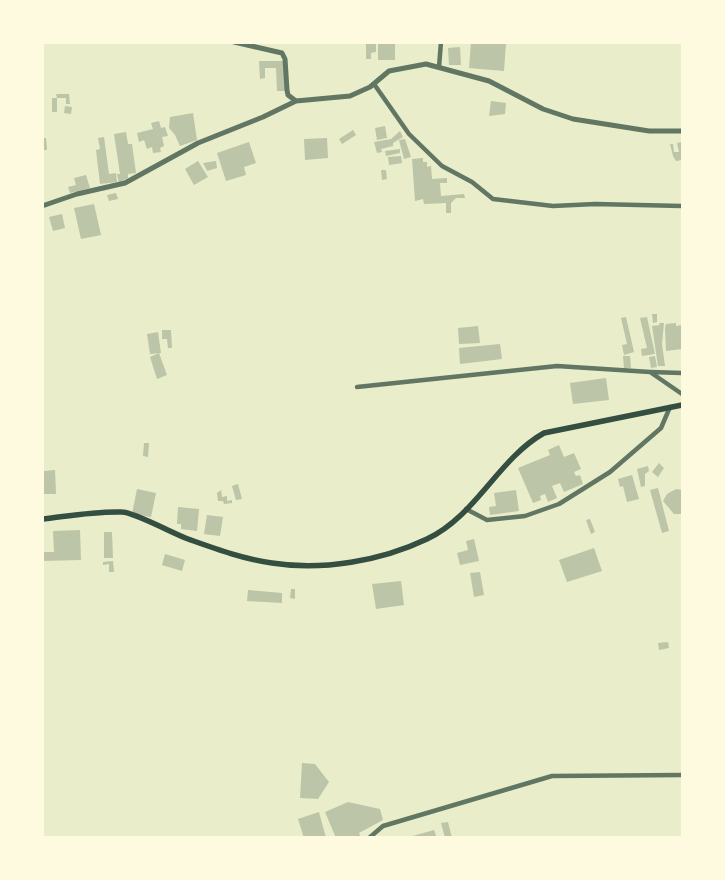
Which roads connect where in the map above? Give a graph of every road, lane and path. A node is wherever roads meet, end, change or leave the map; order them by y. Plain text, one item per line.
1 (234, 42) edge
2 (441, 42) edge
3 (439, 67) junction
4 (374, 84) junction
5 (296, 101) junction
6 (682, 131) edge
7 (42, 206) edge
8 (682, 206) edge
9 (650, 372) junction
10 (682, 373) edge
11 (357, 388) dead end
12 (682, 394) edge
13 (682, 405) edge
14 (670, 407) junction
15 (466, 509) junction
16 (42, 519) edge
17 (682, 775) edge
18 (369, 838) edge

1 - 5 street
2 - 3 street
3 - 4 street
3 - 6 street
4 - 5 street
4 - 8 street
5 - 7 street
9 - 10 street
9 - 11 street
9 - 12 street
13 - 14 main road
14 - 15 main road
14 - 15 street
15 - 16 main road
17 - 18 street

